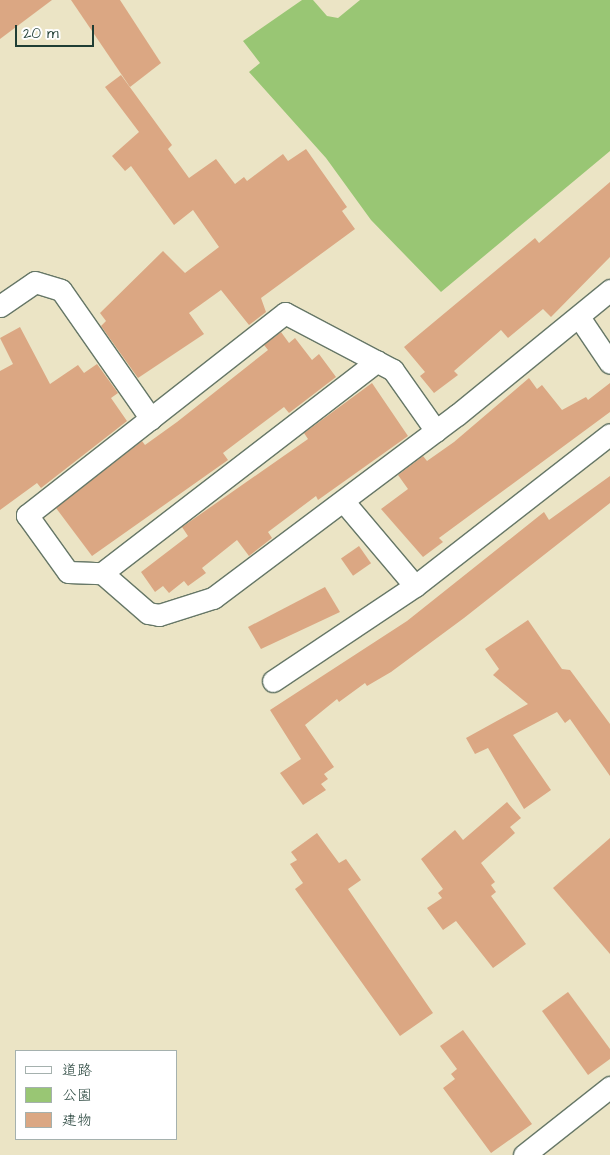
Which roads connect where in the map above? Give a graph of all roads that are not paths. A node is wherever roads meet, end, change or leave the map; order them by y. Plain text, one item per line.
1 (610, 290) edge
2 (0, 306) edge
3 (579, 317) junction
4 (377, 361) junction
5 (610, 362) edge
6 (152, 419) junction
7 (436, 431) junction
8 (610, 434) edge
9 (344, 502) junction
10 (102, 573) junction
11 (415, 586) junction
12 (273, 681) dead end
13 (610, 1087) edge
14 (524, 1155) edge

1 - 3 street
2 - 6 street
3 - 5 street
3 - 7 street
4 - 6 street
4 - 7 street
4 - 10 street
6 - 10 street
7 - 9 street
8 - 11 street
9 - 10 street
9 - 11 street
11 - 12 street
13 - 14 street

